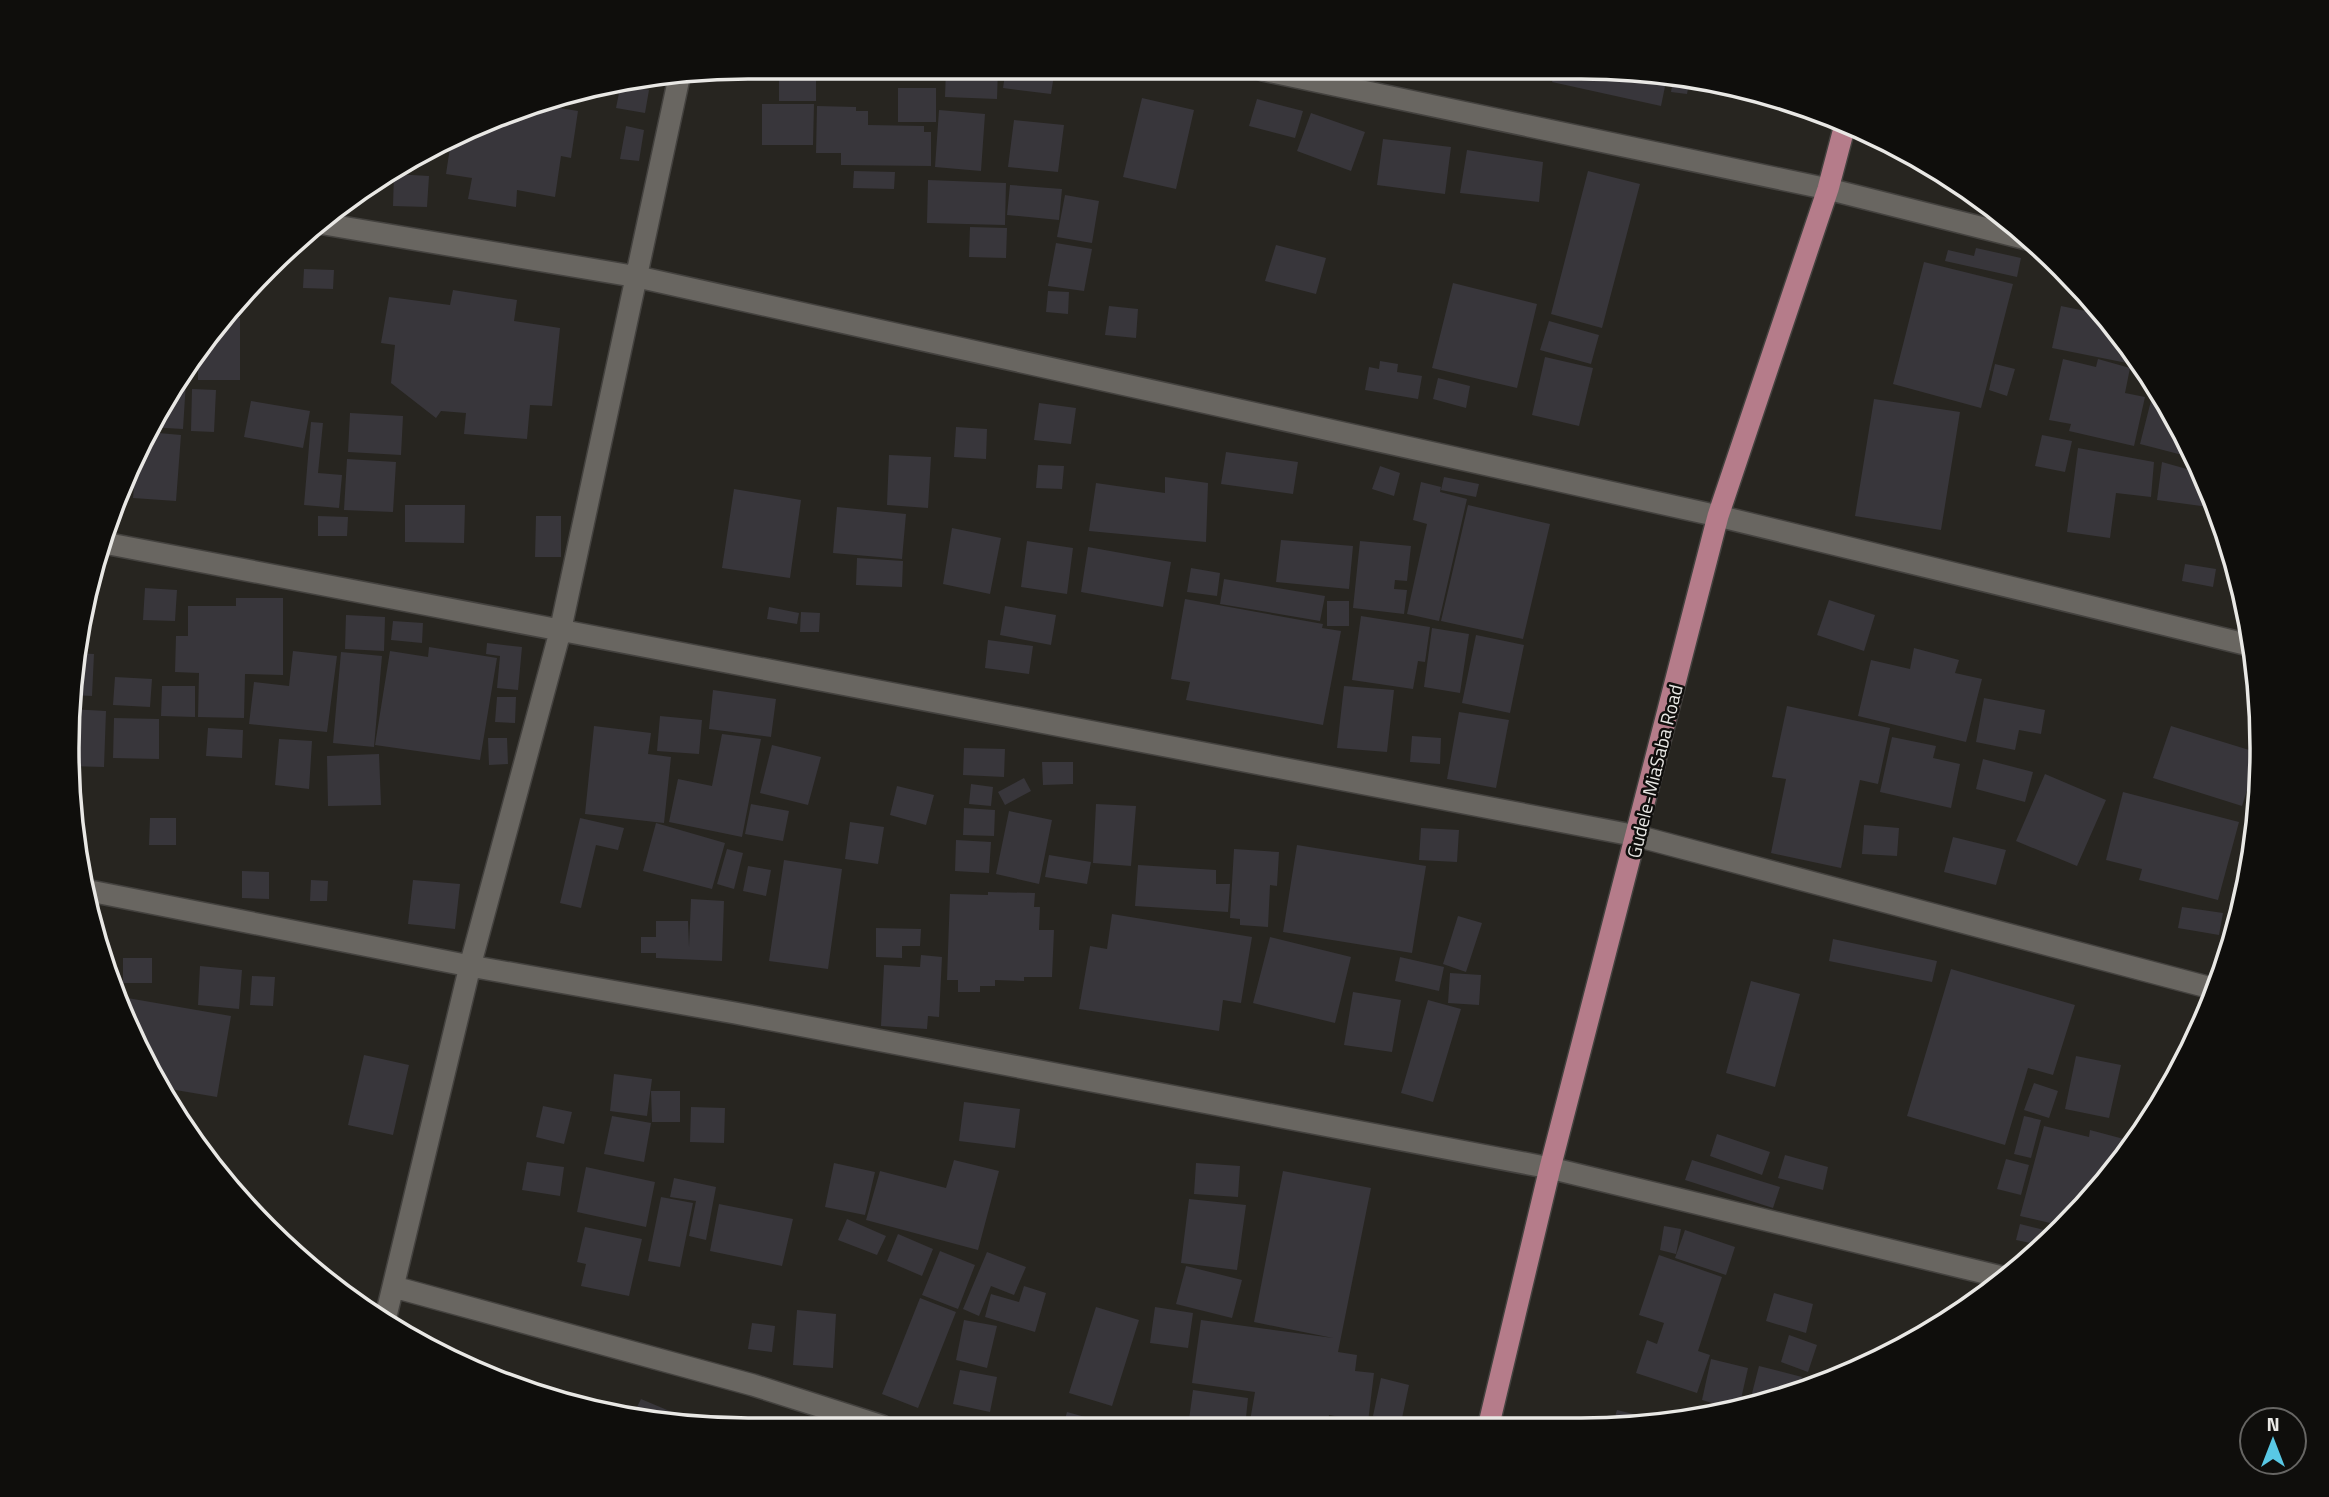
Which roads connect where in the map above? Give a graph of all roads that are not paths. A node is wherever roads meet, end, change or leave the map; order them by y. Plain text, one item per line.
1 (1306, 79) edge
2 (679, 82) edge
3 (1843, 133) edge
4 (1828, 189) junction
5 (331, 225) edge
6 (2009, 235) edge
7 (638, 276) junction
8 (1718, 516) junction
9 (111, 544) edge
10 (560, 632) junction
11 (2242, 643) edge
12 (1637, 836) junction
13 (95, 892) edge
14 (470, 966) junction
15 (2206, 987) edge
16 (1550, 1168) junction
17 (1994, 1275) edge
18 (394, 1287) junction
19 (388, 1312) edge
20 (857, 1418) edge
21 (1490, 1418) edge

1 - 4 street
2 - 7 street
3 - 4 main road, Gudele-MiaSaba Road
4 - 6 street
4 - 8 main road, Gudele-MiaSaba Road
5 - 7 street
7 - 8 street
7 - 10 street
8 - 11 street
8 - 12 main road, Gudele-MiaSaba Road
9 - 10 street
10 - 12 street
10 - 14 street
12 - 15 street
12 - 16 main road, Gudele-MiaSaba Road
13 - 14 street
14 - 16 street
14 - 18 street
16 - 17 street
16 - 21 main road, Gudele-MiaSaba Road
18 - 19 street
18 - 20 street

